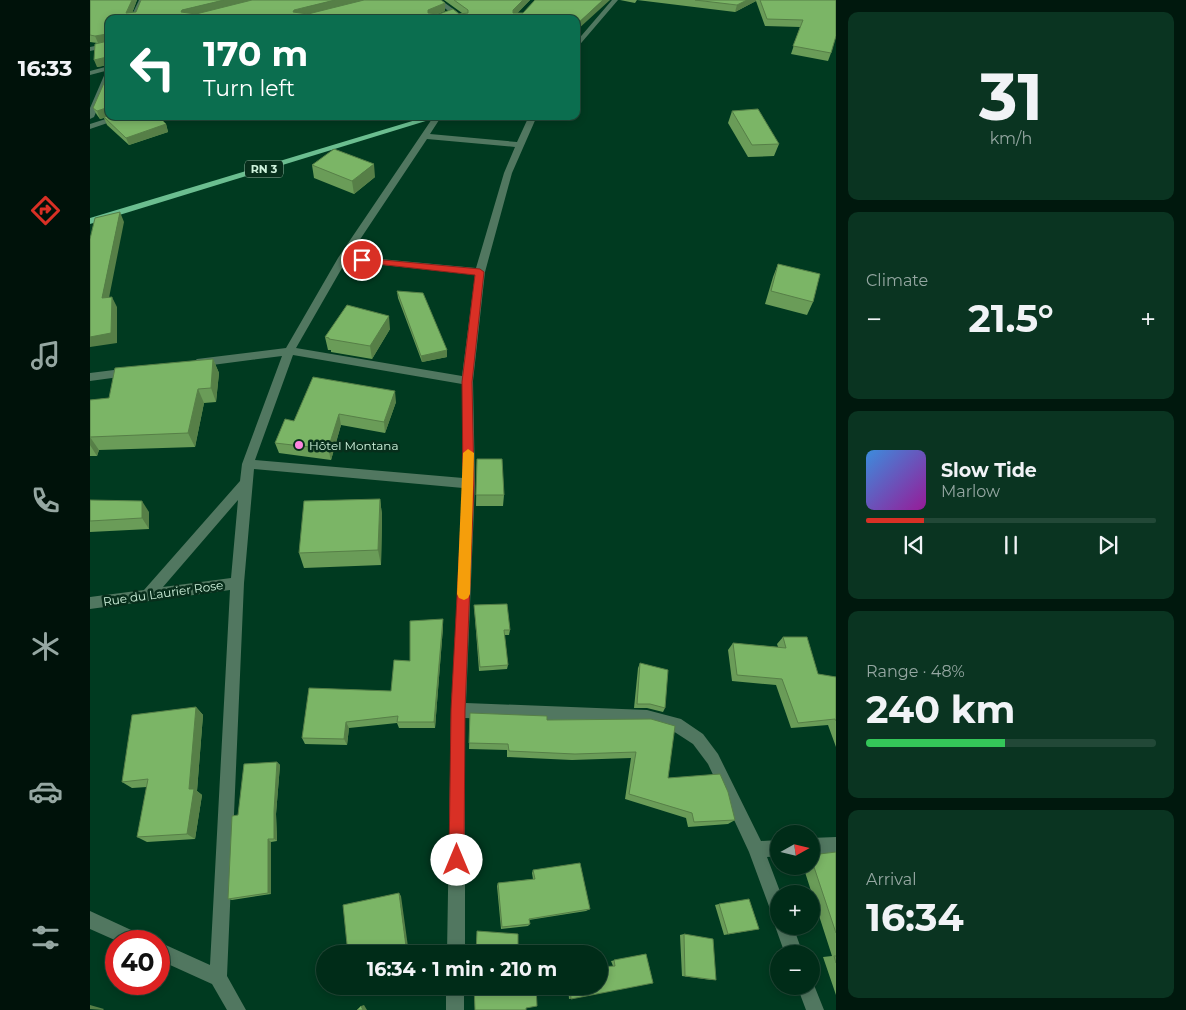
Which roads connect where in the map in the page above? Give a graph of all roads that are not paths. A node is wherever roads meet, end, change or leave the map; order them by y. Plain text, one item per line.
1 (142, 0) edge
2 (437, 0) edge
3 (615, 0) edge
4 (135, 15) edge
5 (455, 15) edge
6 (580, 42) edge
7 (105, 46) edge
8 (90, 49) edge
9 (105, 69) edge
10 (90, 73) edge
11 (105, 82) edge
12 (90, 117) edge
13 (112, 120) edge
14 (425, 120) edge
15 (435, 120) edge
16 (531, 120) edge
17 (90, 127) edge
18 (425, 136) junction
19 (520, 146) junction
20 (90, 221) edge
21 (343, 258) junction
22 (480, 272) junction
23 (289, 350) junction
24 (185, 364) edge
25 (137, 370) edge
26 (90, 377) edge
27 (467, 382) junction
28 (248, 464) junction
29 (246, 484) junction
30 (469, 484) junction
31 (237, 583) junction
32 (148, 595) junction
33 (90, 603) edge
34 (458, 710) junction
35 (836, 845) edge
36 (820, 846) edge
37 (770, 848) edge
38 (756, 849) junction
39 (770, 887) edge
40 (90, 920) edge
41 (112, 930) edge
42 (456, 945) edge
43 (170, 956) edge
44 (218, 978) junction
45 (455, 995) edge
46 (809, 995) edge
47 (237, 1010) edge
48 (455, 1010) edge
49 (815, 1010) edge

1 - 4 street
2 - 5 street
3 - 6 street
7 - 8 street
9 - 10 street
11 - 12 street
13 - 17 street
14 - 20 main road, RN 3
15 - 18 street
16 - 19 street
18 - 19 street
18 - 21 street
19 - 22 street
21 - 22 street
21 - 23 street
22 - 27 street
23 - 24 street
23 - 27 street
23 - 28 street
25 - 26 street
27 - 30 street
28 - 29 street
28 - 30 street
29 - 31 street
29 - 32 street
30 - 34 street
31 - 32 street, Rue du Laurier Rose
31 - 44 street
32 - 33 street, Rue du Laurier Rose
34 - 38 street
34 - 42 street
35 - 36 street
37 - 38 street
38 - 39 street
40 - 41 street
43 - 44 street
44 - 47 street
45 - 48 street
46 - 49 street

